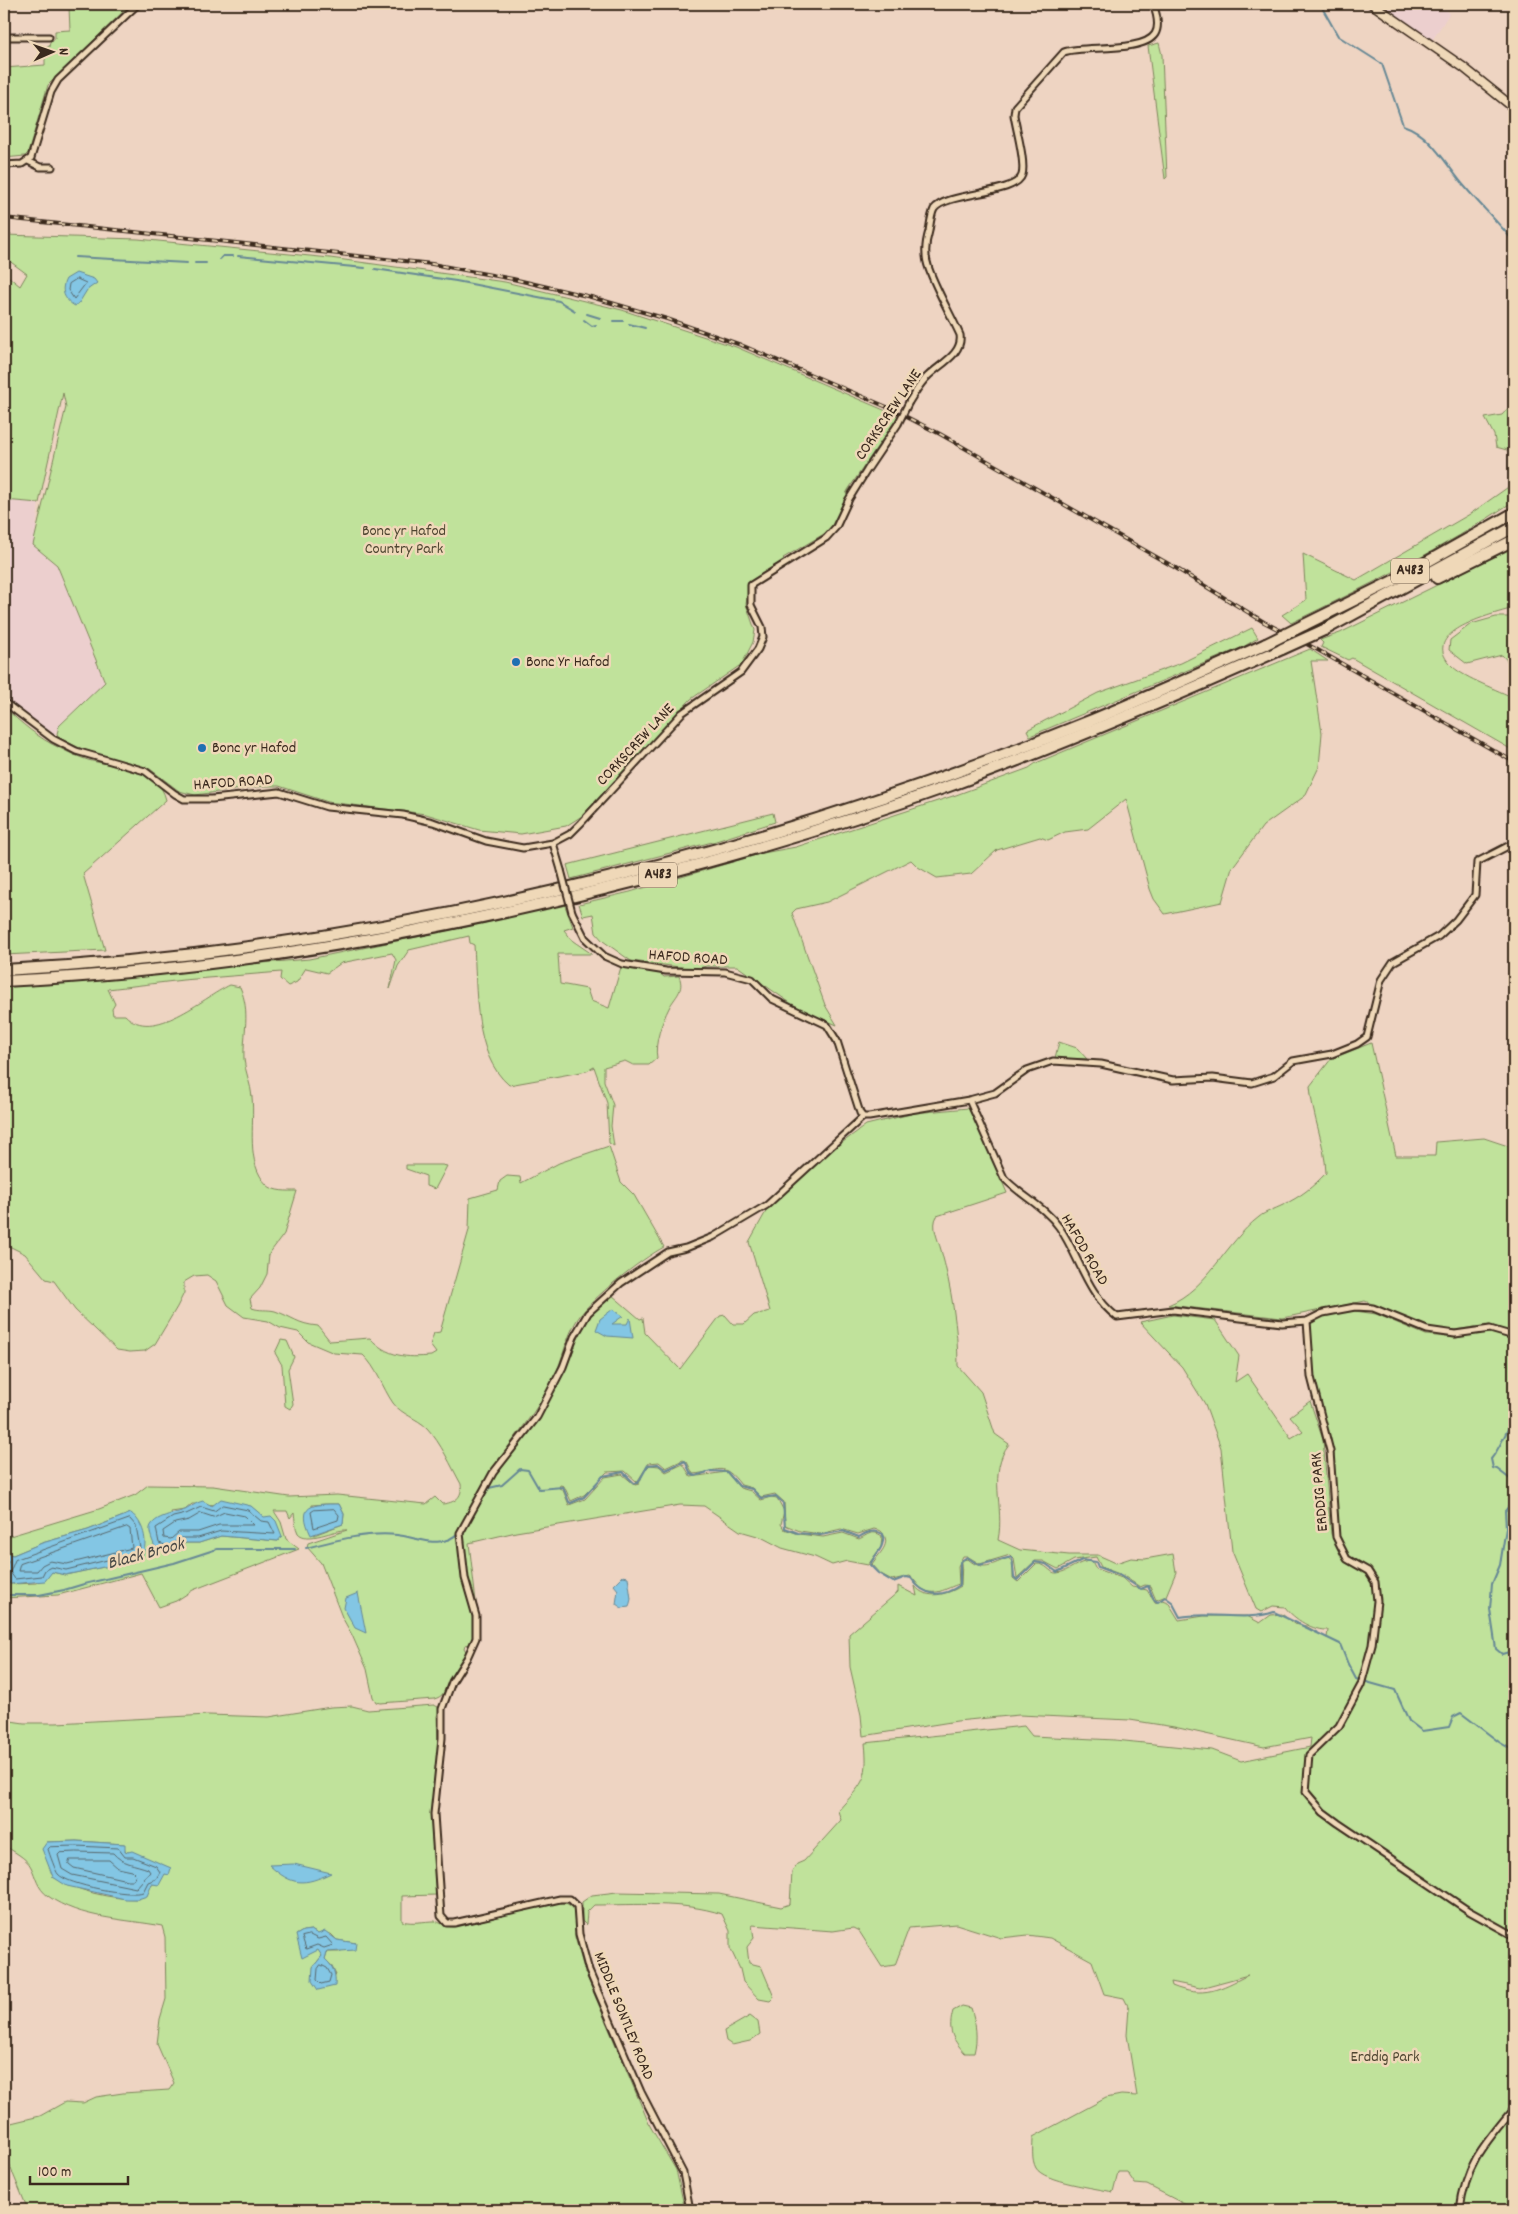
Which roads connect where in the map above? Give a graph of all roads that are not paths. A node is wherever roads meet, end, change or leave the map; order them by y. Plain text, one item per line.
1 (138, 4) edge
2 (1153, 4) edge
3 (1372, 4) edge
4 (4, 37) edge
5 (49, 37) dead end
6 (1514, 108) edge
7 (28, 161) junction
8 (4, 165) edge
9 (52, 168) dead end
10 (1514, 507) edge
11 (1514, 513) edge
12 (1514, 527) edge
13 (1514, 540) edge
14 (1454, 548) junction
15 (1365, 609) junction
16 (4, 702) edge
17 (553, 843) junction
18 (1514, 843) edge
19 (4, 970) edge
20 (4, 981) edge
21 (969, 1100) junction
22 (863, 1117) junction
23 (1306, 1321) junction
24 (1514, 1336) edge
25 (1514, 1936) edge
26 (1514, 2108) edge
27 (690, 2210) edge
28 (1460, 2210) edge

1 - 7 street
2 - 17 street, CORKSCREW LANE, bridge
3 - 6 main road
4 - 5 street
7 - 8 street
7 - 9 street
10 - 14 highway
11 - 14 highway, A483
12 - 15 highway, A483
13 - 15 highway
14 - 19 highway, A483, bridge
15 - 20 highway, A483, bridge
16 - 17 street, HAFOD ROAD
17 - 22 street, HAFOD ROAD, bridge
18 - 21 street
21 - 22 street
21 - 23 street, HAFOD ROAD
22 - 27 street, MIDDLE SONTLEY ROAD
23 - 24 street, HAFOD ROAD
23 - 25 street, ERDDIG PARK
26 - 28 street

